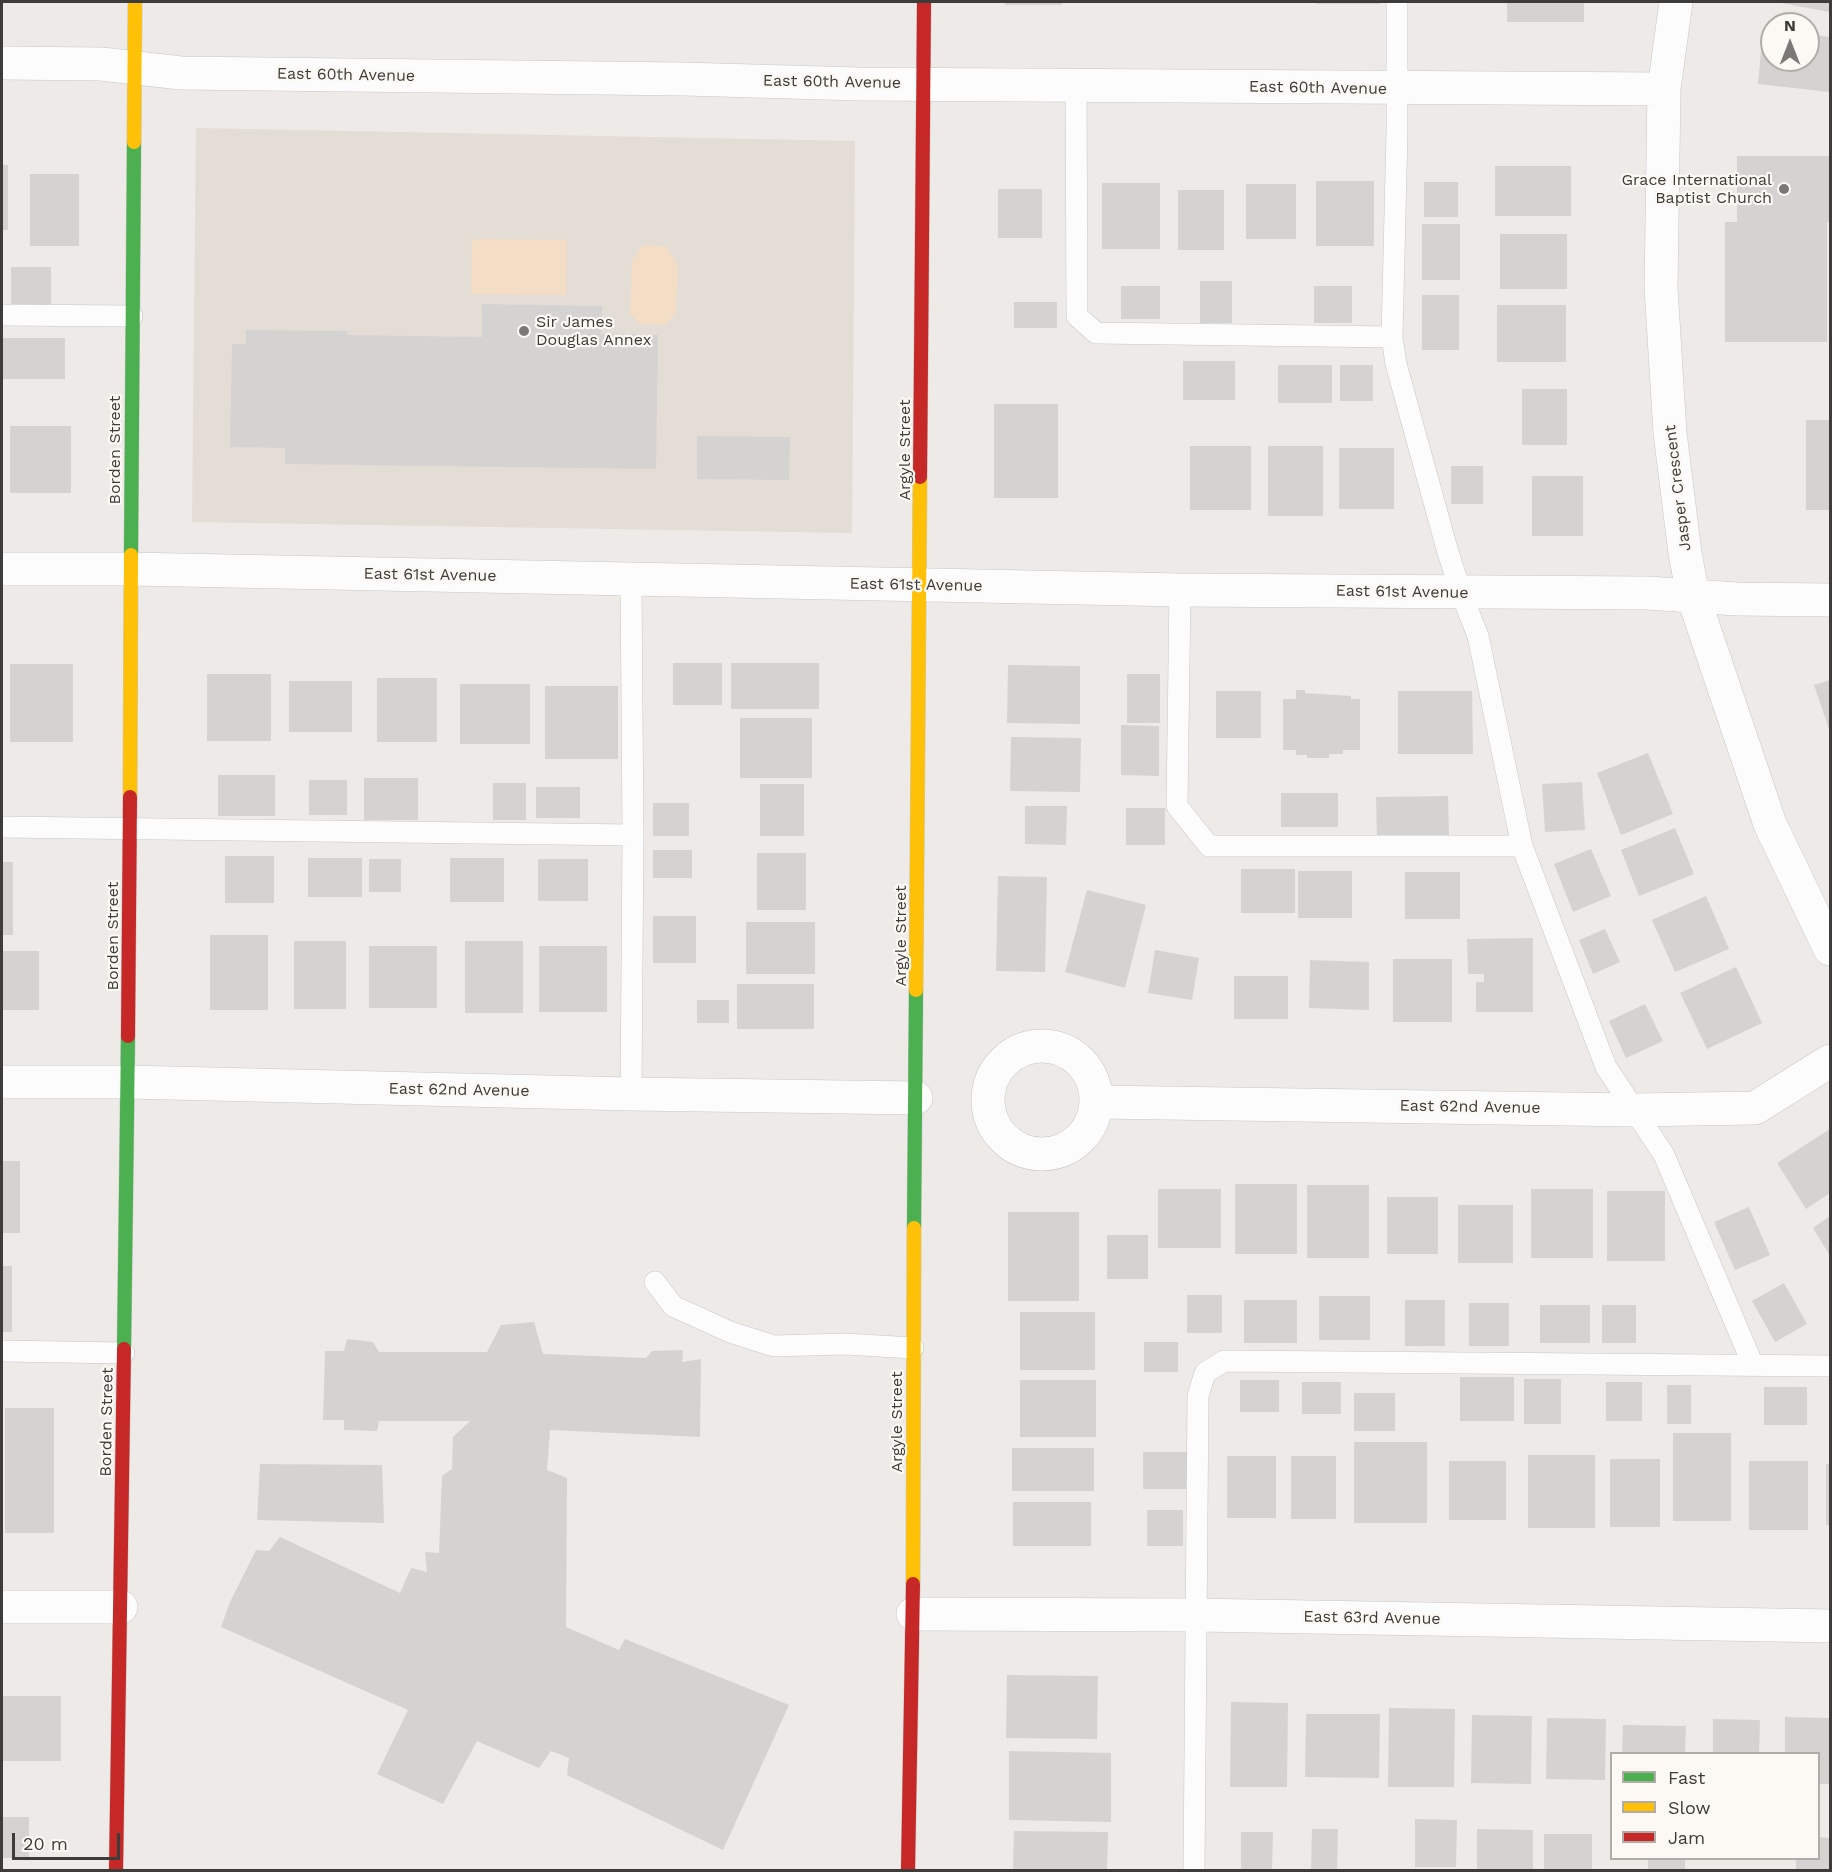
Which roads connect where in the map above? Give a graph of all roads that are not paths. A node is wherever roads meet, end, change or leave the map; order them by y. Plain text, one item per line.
1 (135, 2) edge
2 (924, 2) edge
3 (1397, 2) edge
4 (1676, 2) edge
5 (2, 63) edge
6 (135, 68) junction
7 (923, 83) junction
8 (1076, 84) junction
9 (1396, 89) junction
10 (1664, 89) junction
11 (2, 315) edge
12 (132, 316) junction
13 (1392, 337) junction
14 (2, 569) edge
15 (130, 569) junction
16 (631, 580) junction
17 (920, 585) junction
18 (1180, 590) junction
19 (1461, 592) junction
20 (1693, 596) junction
21 (1830, 600) edge
22 (2, 827) edge
23 (130, 829) junction
24 (633, 835) junction
25 (1522, 846) junction
26 (1830, 949) edge
27 (1830, 1062) edge
28 (2, 1082) edge
29 (128, 1082) junction
30 (631, 1094) junction
31 (916, 1098) junction
32 (1097, 1102) dead end
33 (1634, 1110) junction
34 (655, 1282) dead end
35 (913, 1348) junction
36 (2, 1351) edge
37 (124, 1353) junction
38 (1752, 1365) junction
39 (1830, 1366) edge
40 (2, 1607) edge
41 (121, 1607) junction
42 (913, 1614) junction
43 (1196, 1615) junction
44 (1830, 1626) edge
45 (116, 1870) edge
46 (908, 1870) edge
47 (1194, 1870) edge

1 - 6 street, Borden Street
2 - 7 street, Argyle Street
3 - 9 lane
4 - 10 street, Jasper Crescent
5 - 6 street, East 60th Avenue
6 - 7 street, East 60th Avenue
6 - 12 street, Borden Street
7 - 8 street, East 60th Avenue
7 - 17 street, Argyle Street
8 - 9 street, East 60th Avenue
8 - 13 lane
9 - 10 street, East 60th Avenue
9 - 13 lane
10 - 20 street, Jasper Crescent
11 - 12 lane
12 - 15 street, Borden Street
13 - 19 lane
14 - 15 street, East 61st Avenue
15 - 16 street, East 61st Avenue
15 - 23 street, Borden Street
16 - 17 street, East 61st Avenue
16 - 24 lane
17 - 18 street, East 61st Avenue
17 - 31 street, Argyle Street
18 - 19 street, East 61st Avenue
18 - 25 lane
19 - 20 street, East 61st Avenue
19 - 25 lane
20 - 21 street, East 61st Avenue
20 - 26 street, Jasper Crescent
22 - 23 lane
23 - 24 lane
23 - 29 street, Borden Street
24 - 30 lane
25 - 33 lane
27 - 33 street, East 62nd Avenue
28 - 29 street, East 62nd Avenue
29 - 30 street, East 62nd Avenue
29 - 37 street, Borden Street
30 - 31 street, East 62nd Avenue
31 - 35 street, Argyle Street
32 - 33 street, East 62nd Avenue
33 - 38 lane
34 - 35 lane
35 - 42 street, Argyle Street
36 - 37 lane
37 - 41 street, Borden Street
38 - 39 lane
38 - 43 lane
40 - 41 street
41 - 45 street, Borden Street
42 - 43 street, East 63rd Avenue
42 - 46 street, Argyle Street
43 - 44 street, East 63rd Avenue
43 - 47 lane

